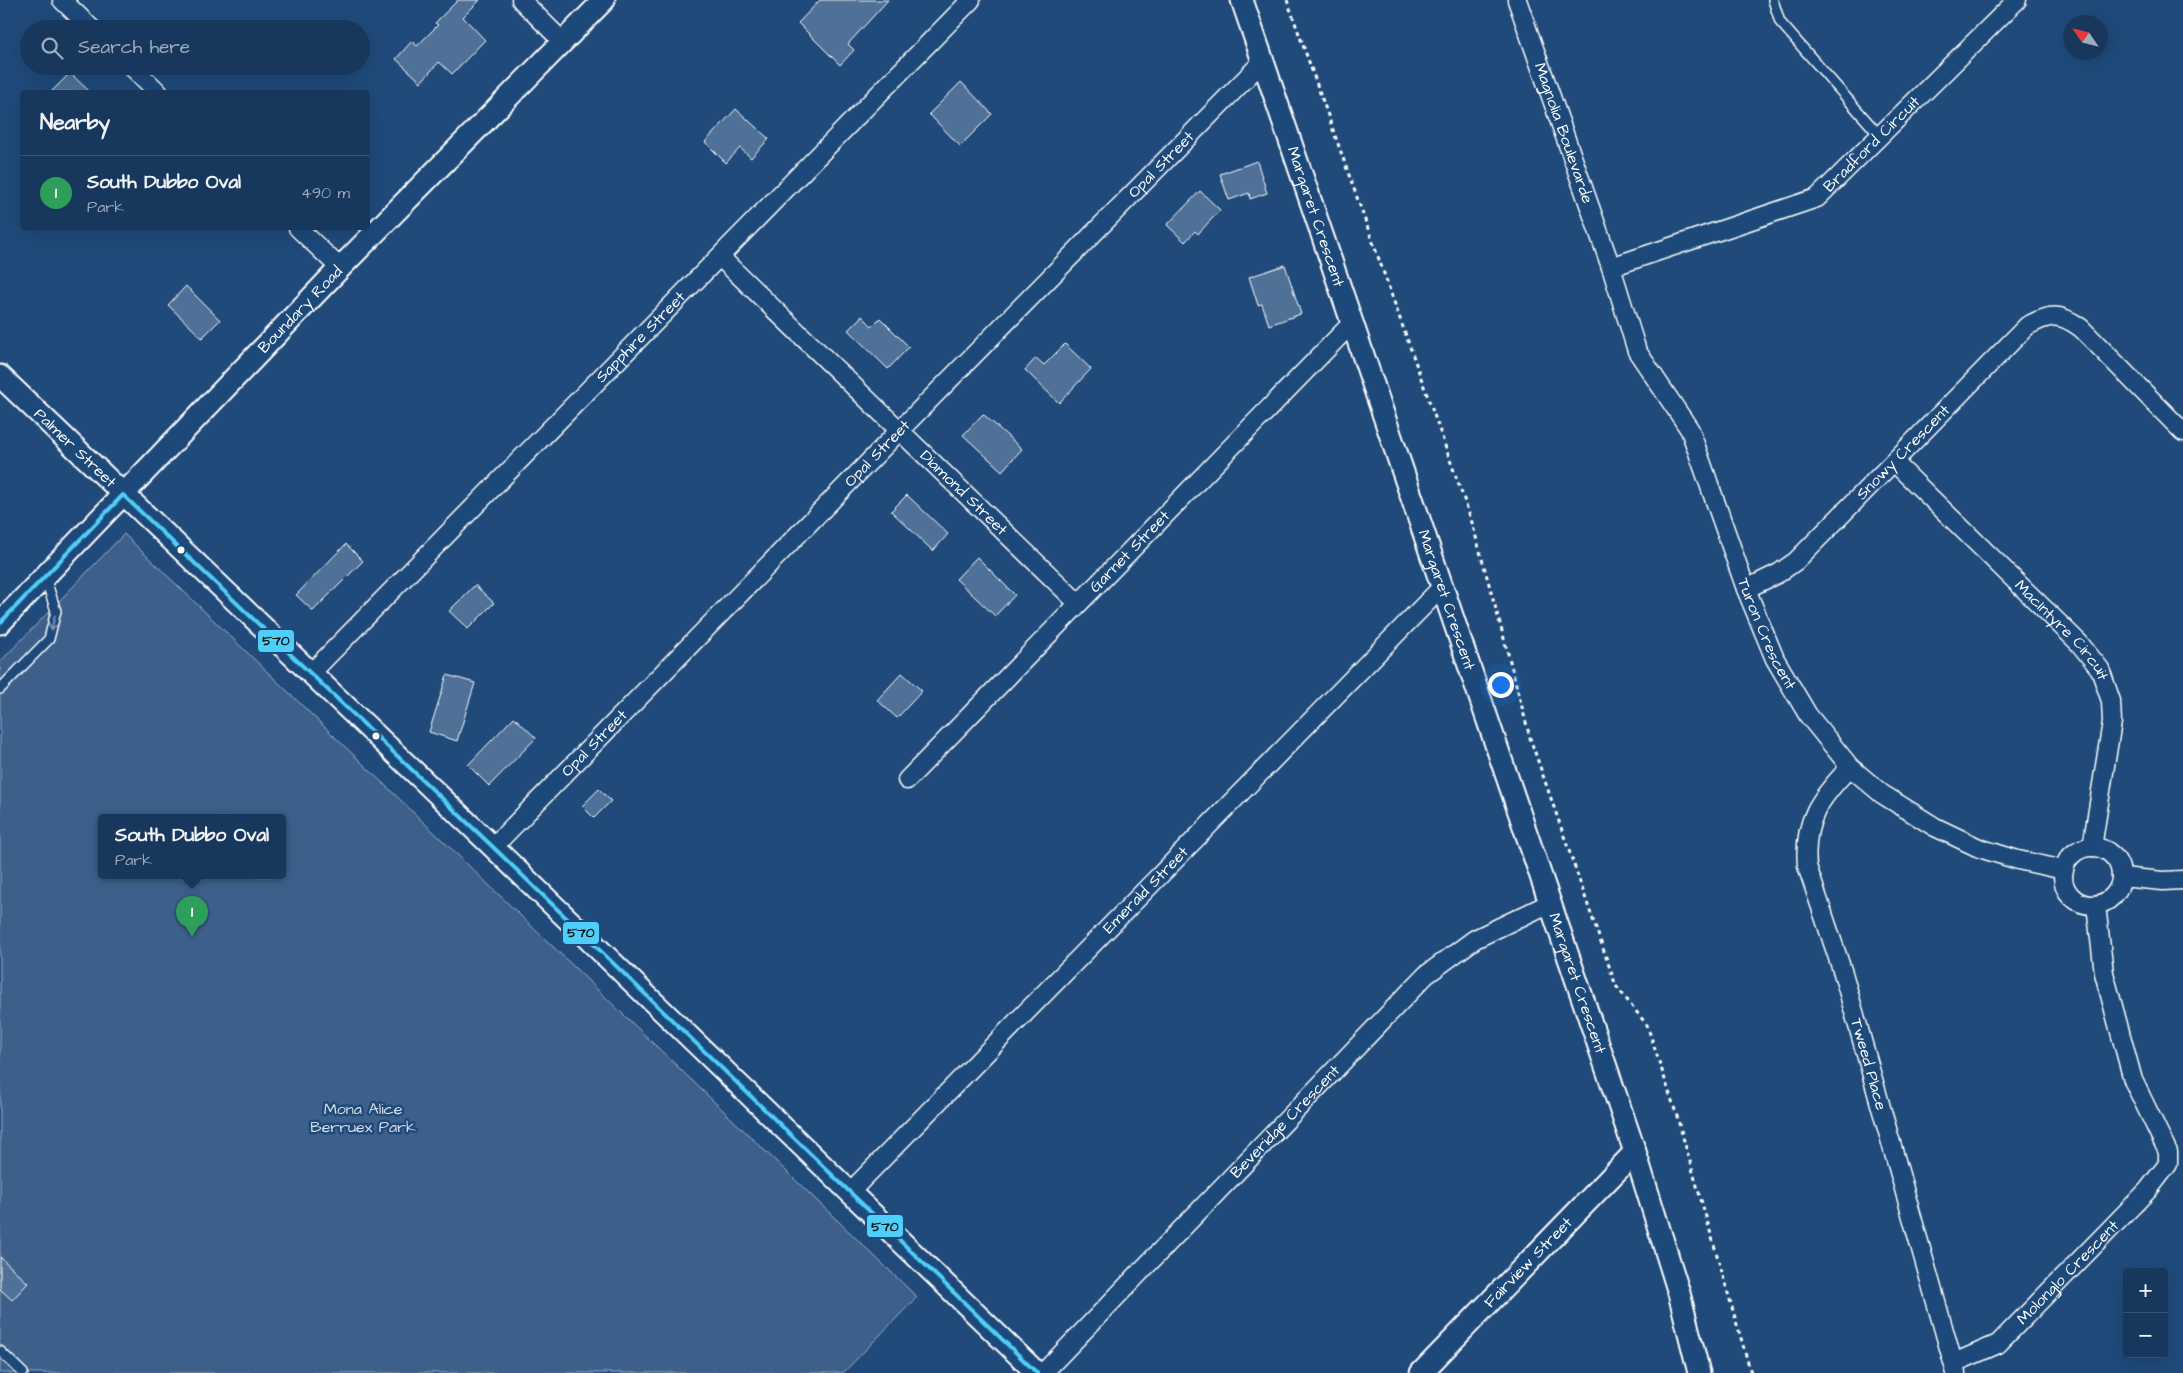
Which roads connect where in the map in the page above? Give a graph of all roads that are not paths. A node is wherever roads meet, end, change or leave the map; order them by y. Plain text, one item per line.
1 (62, 0) edge
2 (521, 0) edge
3 (604, 0) edge
4 (971, 0) edge
5 (1242, 0) edge
6 (1516, 0) edge
7 (1773, 0) edge
8 (2017, 0) edge
9 (83, 20) edge
10 (563, 42) junction
11 (1264, 62) junction
12 (140, 75) edge
13 (156, 90) edge
14 (1880, 136) junction
15 (300, 230) edge
16 (720, 257) junction
17 (1611, 267) junction
18 (340, 268) junction
19 (1352, 323) junction
20 (0, 376) edge
21 (900, 430) junction
22 (2183, 432) edge
23 (1894, 462) junction
24 (123, 495) junction
25 (45, 576) junction
26 (1442, 587) junction
27 (1746, 588) junction
28 (1078, 603) junction
29 (0, 623) edge
30 (310, 674) junction
31 (0, 689) edge
32 (1850, 767) junction
33 (906, 780) dead end
34 (493, 847) junction
35 (2092, 847) junction
36 (2064, 870) junction
37 (2121, 877) junction
38 (2183, 880) edge
39 (1550, 903) junction
40 (2096, 905) junction
41 (1635, 1152) junction
42 (849, 1193) junction
43 (0, 1351) edge
44 (1955, 1368) edge
45 (23, 1373) edge
46 (1037, 1373) edge
47 (1044, 1373) edge
48 (1422, 1373) edge
49 (1699, 1373) edge

1 - 9 street
2 - 10 street
3 - 10 street, Boundary Road
4 - 16 street, Sapphire Street
5 - 11 street, Margaret Crescent
6 - 17 street, Magnolia Boulevarde
7 - 14 lane
8 - 14 street, Bradford Circuit
10 - 18 street, Boundary Road
11 - 19 street, Margaret Crescent
11 - 21 street, Opal Street
12 - 13 street
14 - 17 street, Bradford Circuit
15 - 18 street
16 - 21 street, Diamond Street
16 - 30 street, Sapphire Street
17 - 27 street, Turon Crescent
18 - 24 street, Boundary Road
19 - 26 street, Margaret Crescent
19 - 28 street, Garnet Street
20 - 24 street, Palmer Street
21 - 28 street, Diamond Street
21 - 34 street, Opal Street
22 - 23 street, Snowy Crescent
23 - 27 street, Snowy Crescent
23 - 35 street, MacIntyre Circuit
24 - 25 street, Boundary Road
24 - 30 street, Palmer Street
25 - 29 street, Boundary Road
25 -> 31 lane
26 - 39 street, Margaret Crescent
26 - 42 street, Emerald Street
27 - 32 street, Turon Crescent
28 - 33 street, Garnet Street
30 - 34 street, Palmer Street
32 - 36 street, Turon Crescent
32 - 44 street, Tweed Place
34 - 42 street, Palmer Street
35 - 36 street
35 - 37 street
36 - 40 street
37 - 38 street
37 - 40 street
39 - 41 street, Margaret Crescent
39 - 47 street, Beveridge Crescent
40 - 44 street, Molonglo Crescent
41 - 48 street, Fairview Street
41 - 49 street, Margaret Crescent
42 - 46 street, Palmer Street
43 - 45 lane

